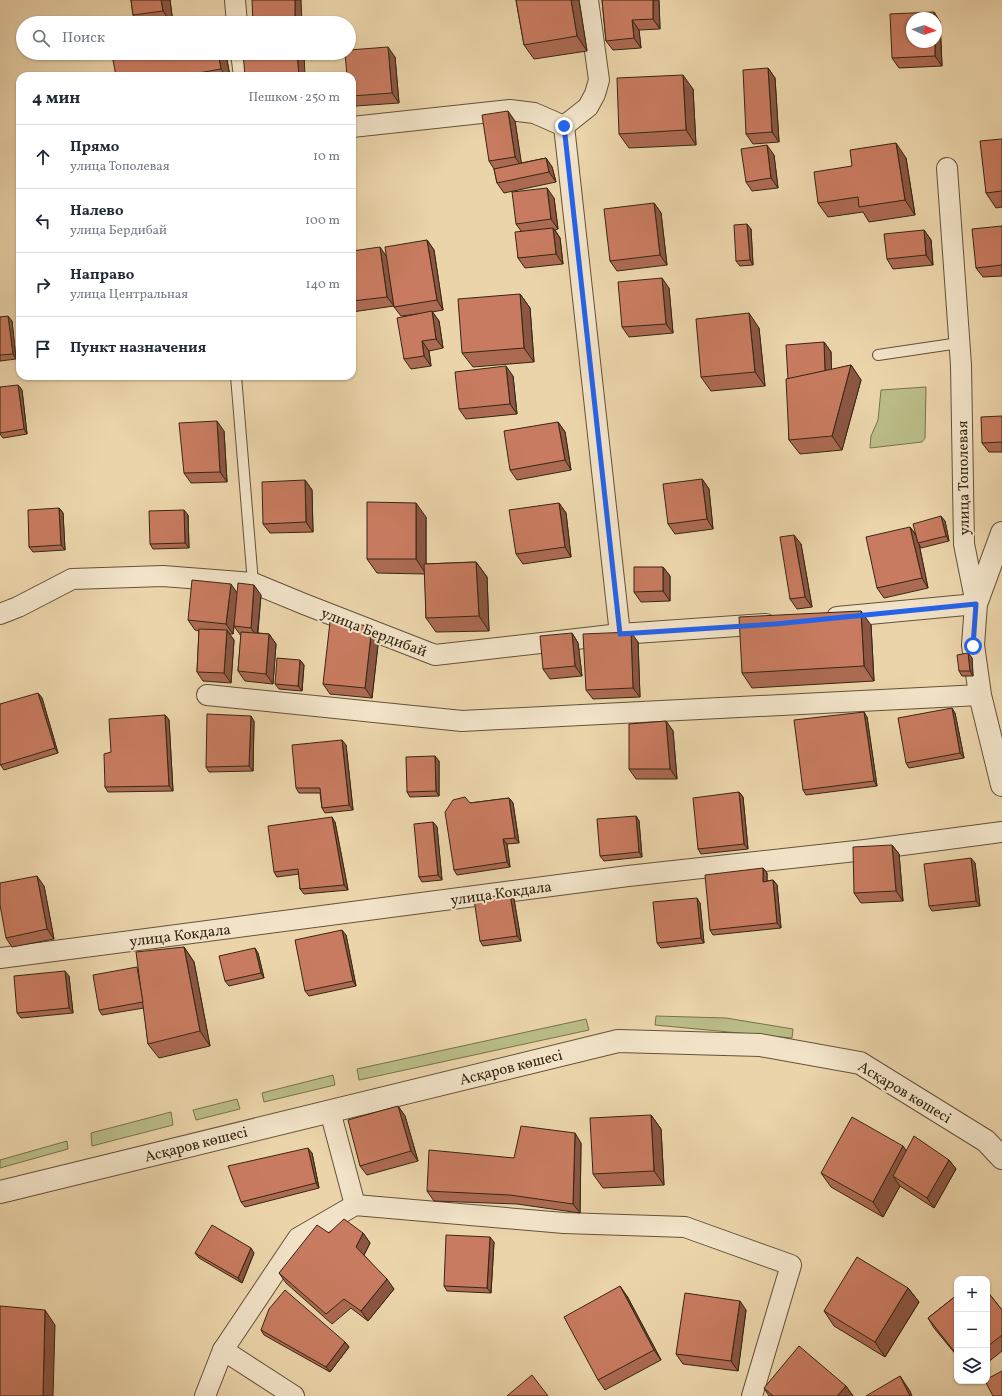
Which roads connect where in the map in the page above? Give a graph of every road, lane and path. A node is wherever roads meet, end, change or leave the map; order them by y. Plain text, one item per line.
1 (235, 0) edge
2 (588, 0) edge
3 (236, 16) edge
4 (242, 60) edge
5 (243, 72) edge
6 (564, 126) junction
7 (356, 127) edge
8 (947, 168) dead end
9 (959, 343) junction
10 (878, 355) dead end
11 (236, 380) edge
12 (1002, 533) edge
13 (253, 582) junction
14 (976, 604) junction
15 (0, 614) edge
16 (821, 619) edge
17 (783, 623) edge
18 (620, 634) junction
19 (980, 694) junction
20 (207, 695) dead end
21 (1002, 785) edge
22 (1002, 832) edge
23 (0, 958) edge
24 (330, 1111) junction
25 (1002, 1158) edge
26 (0, 1192) edge
27 (355, 1205) junction
28 (223, 1350) junction
29 (205, 1396) edge
30 (294, 1396) edge
31 (752, 1396) edge

1 - 3 street
2 - 6 street
4 - 5 street
6 - 7 street
6 - 18 street
8 - 9 street, улица Тополевая
9 - 10 lane
9 - 14 street, улица Тополевая
11 - 13 lane
12 - 14 street
13 - 15 street, улица Бердибай
13 - 18 street, улица Бердибай
14 - 16 street
14 - 19 street, улица Тополевая
17 - 18 street, улица Бердибай
19 - 20 street
19 - 21 street, улица Тополевая
22 - 23 street, улица Кокдала
24 - 25 street, Асқаров көшесі
24 - 26 street, Асқаров көшесі
24 - 27 street
27 - 28 street
27 - 31 street
28 - 29 street
28 - 30 street

